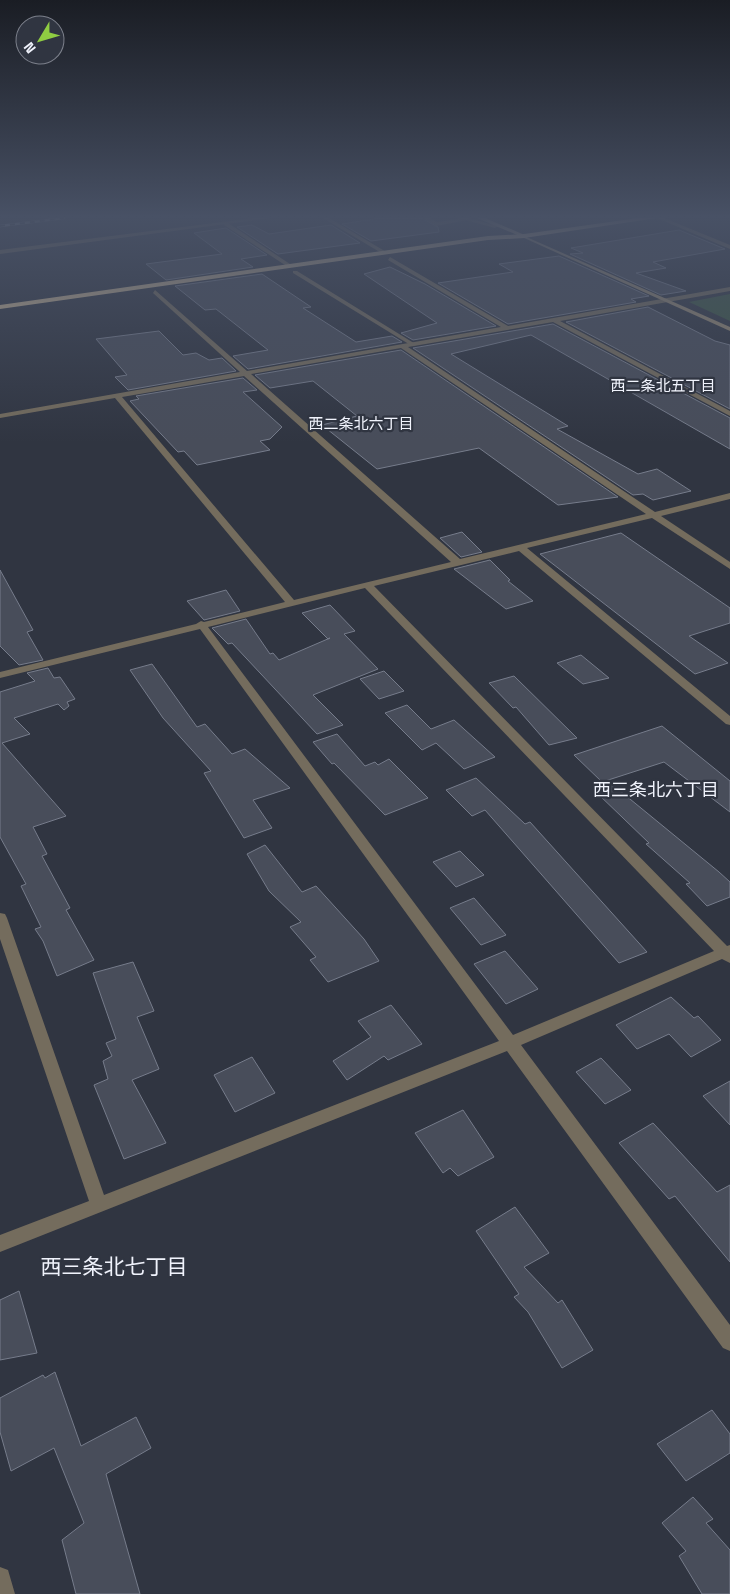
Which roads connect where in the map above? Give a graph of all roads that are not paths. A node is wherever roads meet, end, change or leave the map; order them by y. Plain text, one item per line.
1 (113, 292) edge
2 (153, 292) edge
3 (156, 292) edge
4 (330, 292) edge
5 (448, 292) edge
6 (651, 292) edge
7 (715, 292) edge
8 (668, 300) junction
9 (0, 307) edge
10 (0, 314) edge
11 (556, 321) junction
12 (509, 329) junction
13 (730, 329) edge
14 (414, 345) junction
15 (403, 347) junction
16 (246, 374) junction
17 (117, 396) junction
18 (730, 414) edge
19 (0, 416) edge
20 (730, 496) edge
21 (655, 514) junction
22 (521, 548) junction
23 (457, 562) junction
24 (730, 566) edge
25 (368, 586) junction
26 (292, 604) junction
27 (201, 624) junction
28 (0, 675) edge
29 (730, 722) edge
30 (0, 918) edge
31 (728, 954) edge
32 (510, 1043) junction
33 (99, 1205) junction
34 (0, 1244) edge
35 (730, 1341) edge
36 (0, 1578) edge
37 (4, 1594) edge

1 - 9 highway
2 - 10 highway
3 - 16 street
4 - 14 street
5 - 12 street
6 - 8 street
7 - 8 street
8 - 11 street
8 - 13 street
11 - 12 street
11 - 18 street
12 - 14 street
14 - 15 street
15 - 16 street
15 - 21 street
16 - 17 street
16 - 23 street
17 - 19 street
17 - 26 street
20 - 21 street
21 - 22 street
21 - 24 street
22 - 23 street
22 - 29 street
23 - 25 street
25 - 26 street
25 - 31 street
26 - 27 street
27 - 28 street
27 - 32 street
30 - 33 street
31 - 32 street
32 - 33 street
32 - 35 street
33 - 34 street
36 - 37 street

